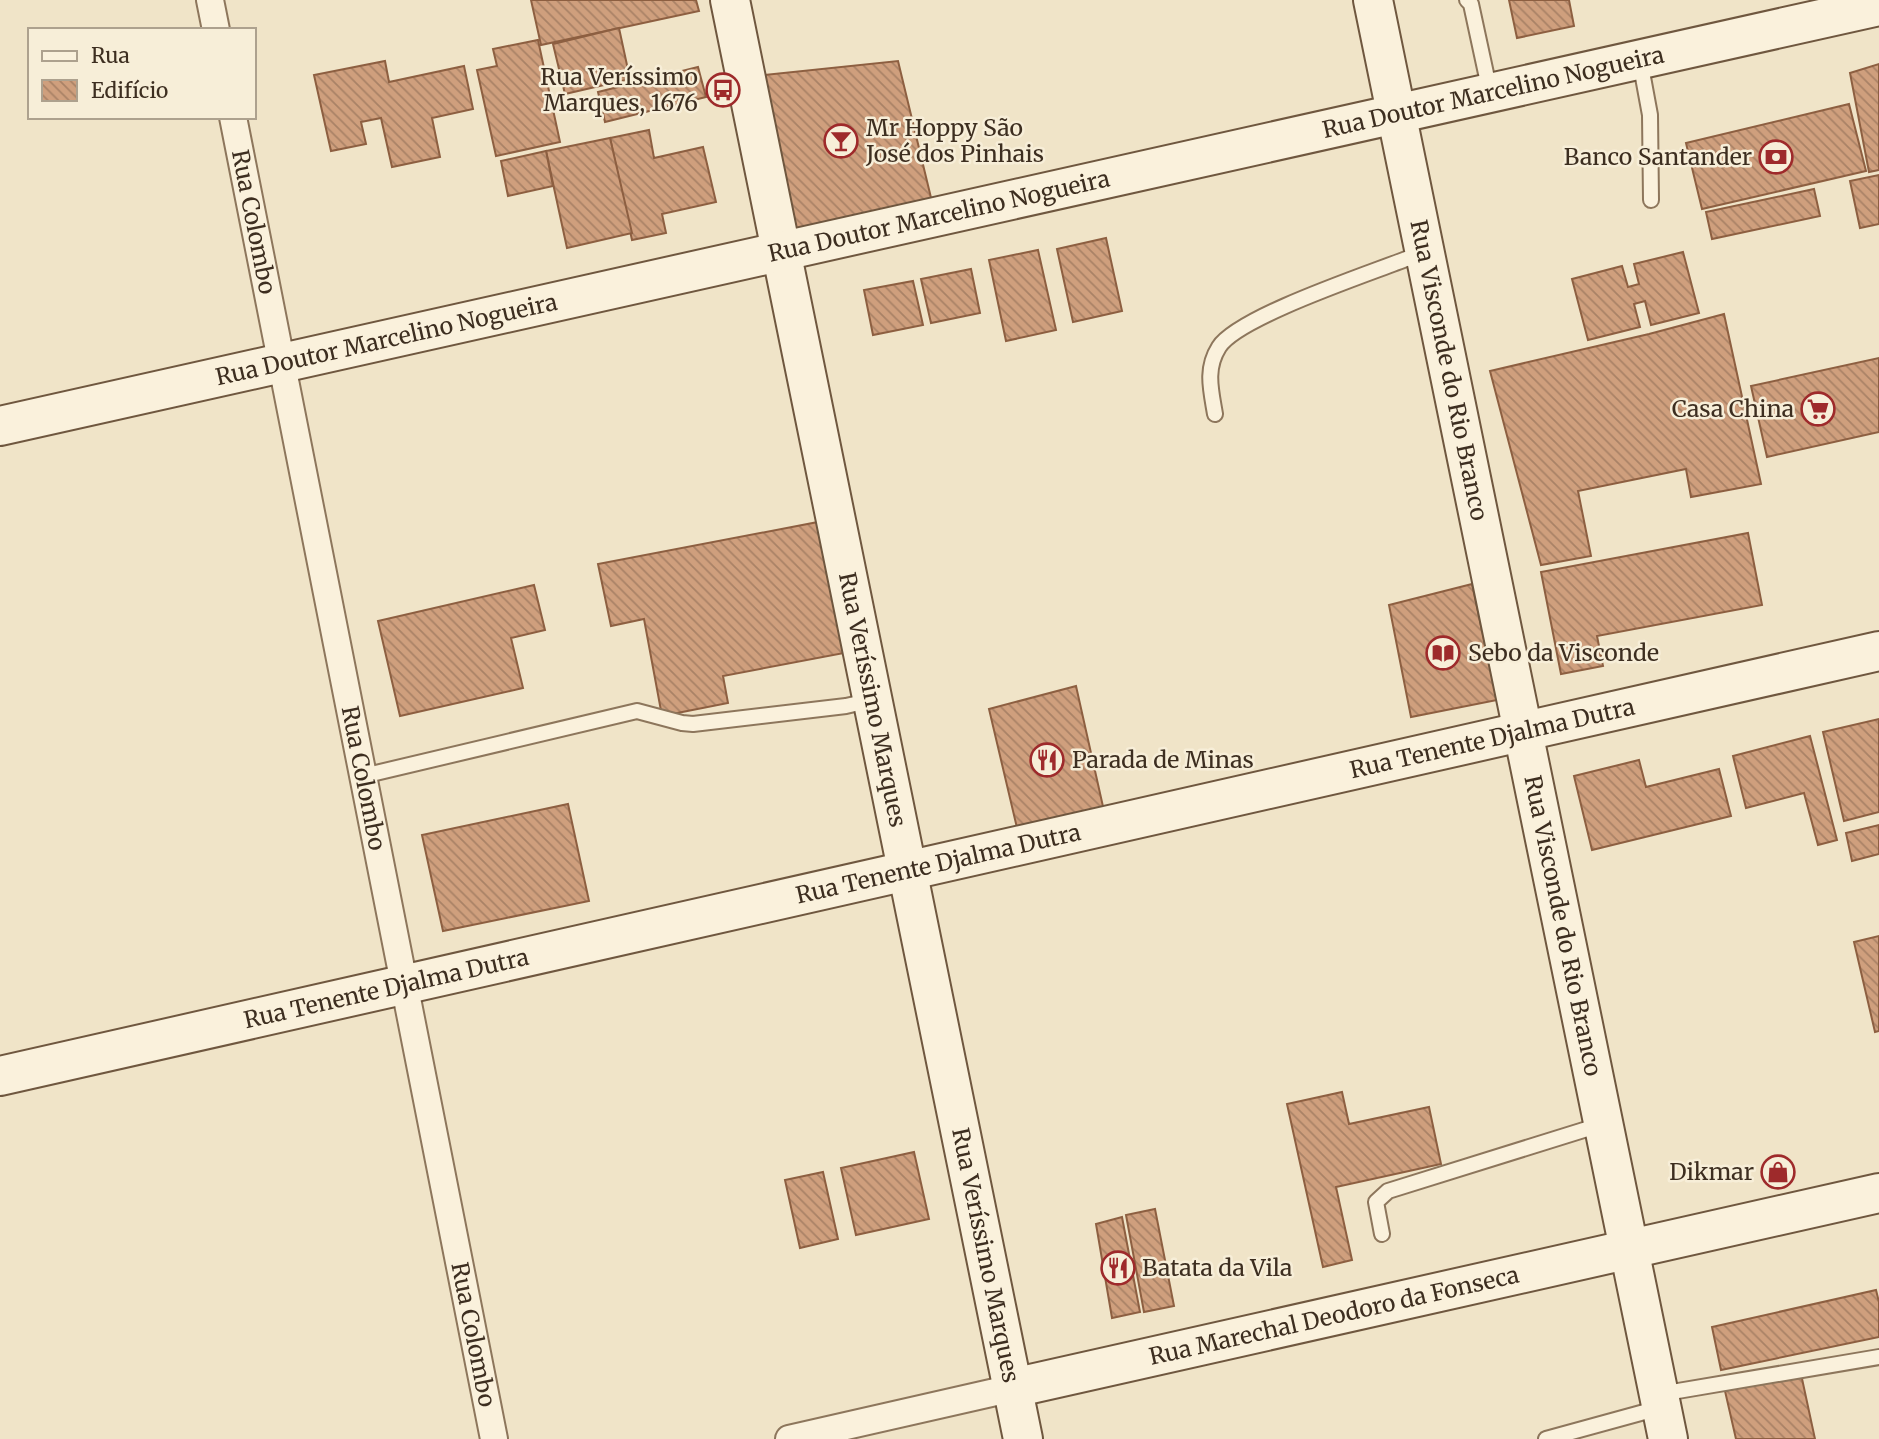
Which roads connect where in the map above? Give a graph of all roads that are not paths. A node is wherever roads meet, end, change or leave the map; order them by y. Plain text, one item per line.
1 (210, 0) edge
2 (730, 0) edge
3 (1373, 0) edge
4 (1467, 0) edge
5 (1879, 6) edge
6 (216, 28) edge
7 (1640, 60) junction
8 (1490, 93) junction
9 (1396, 114) junction
10 (233, 119) edge
11 (1651, 200) dead end
12 (781, 251) junction
13 (1425, 255) junction
14 (282, 363) junction
15 (1215, 414) dead end
16 (0, 426) edge
17 (1879, 651) edge
18 (872, 700) junction
19 (1522, 732) junction
20 (363, 776) junction
21 (907, 870) junction
22 (405, 984) junction
23 (0, 1076) edge
24 (1604, 1124) junction
25 (1878, 1200) edge
26 (1382, 1234) dead end
27 (1629, 1250) junction
28 (1879, 1357) edge
29 (1013, 1388) junction
30 (1662, 1413) edge
31 (494, 1439) edge
32 (789, 1439) edge
33 (1023, 1439) edge
34 (1546, 1439) edge

1 - 6 street
2 - 12 main road, Rua Veríssimo Marques
3 - 9 main road, Rua Visconde do Rio Branco
4 - 8 lane
5 - 7 main road, Rua Doutor Marcelino Nogueira
7 - 8 main road, Rua Doutor Marcelino Nogueira
7 - 11 lane
8 - 9 main road, Rua Doutor Marcelino Nogueira
9 - 12 main road, Rua Doutor Marcelino Nogueira
9 - 13 main road, Rua Visconde do Rio Branco
10 - 14 street, Rua Colombo
12 - 14 main road, Rua Doutor Marcelino Nogueira
12 - 18 main road, Rua Veríssimo Marques
13 - 15 lane
13 - 19 main road, Rua Visconde do Rio Branco
14 - 16 main road, Rua Doutor Marcelino Nogueira
14 - 20 street, Rua Colombo
17 - 19 main road, Rua Tenente Djalma Dutra
18 - 20 lane
18 - 21 main road, Rua Veríssimo Marques
19 - 21 main road, Rua Tenente Djalma Dutra
19 - 24 main road, Rua Visconde do Rio Branco
20 - 22 street, Rua Colombo
21 - 22 main road, Rua Tenente Djalma Dutra
21 - 29 main road, Rua Veríssimo Marques
22 - 23 main road, Rua Tenente Djalma Dutra
22 - 31 street, Rua Colombo
24 - 26 lane
24 - 27 main road, Rua Visconde do Rio Branco
25 - 27 main road, Rua Marechal Deodoro da Fonseca
27 - 29 main road, Rua Marechal Deodoro da Fonseca
27 - 30 main road, Rua Visconde do Rio Branco
28 - 30 lane
29 - 32 street, Rua Marechal Deodoro da Fonseca
29 - 33 main road, Rua Veríssimo Marques
30 - 34 lane

